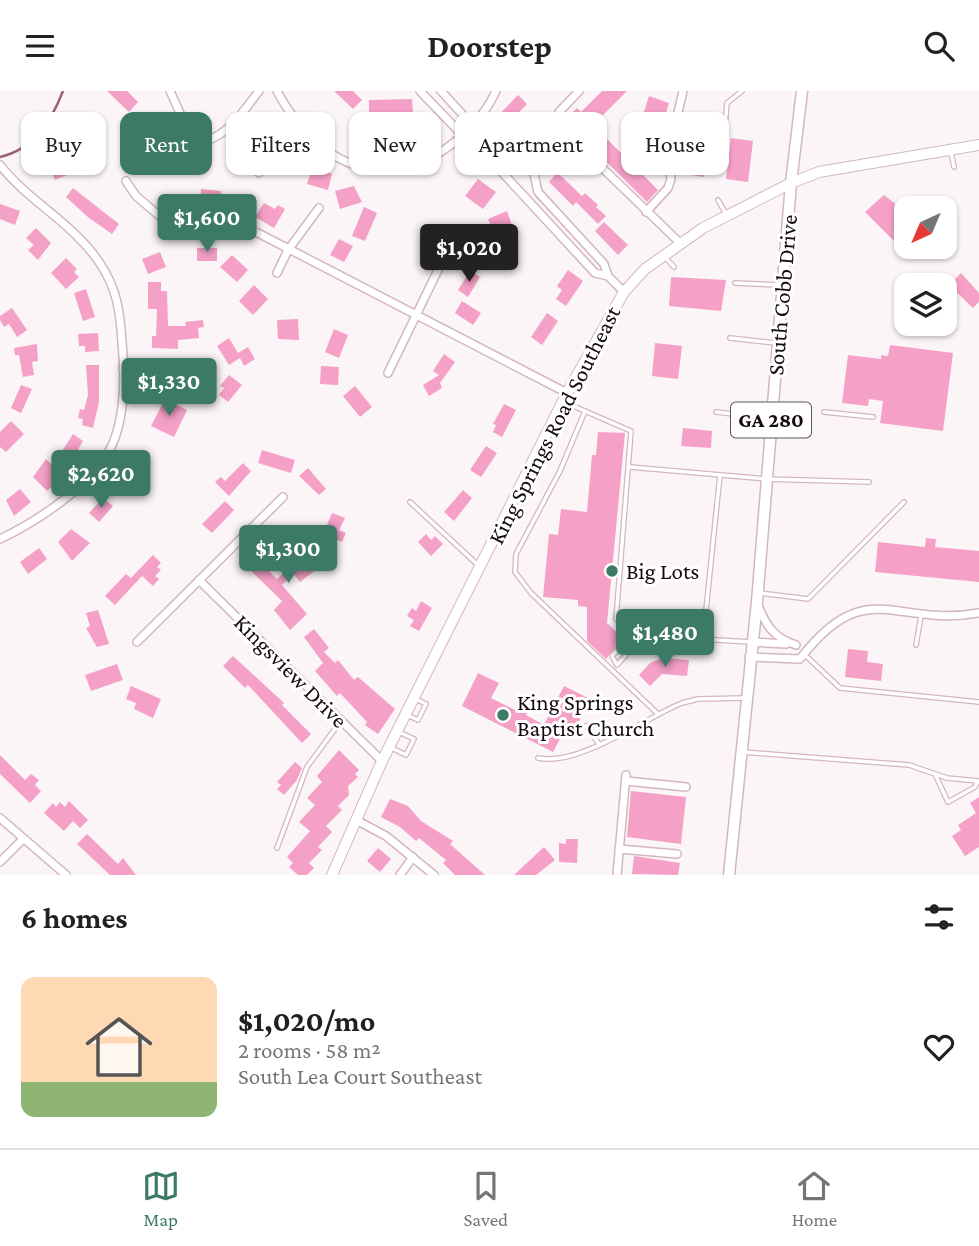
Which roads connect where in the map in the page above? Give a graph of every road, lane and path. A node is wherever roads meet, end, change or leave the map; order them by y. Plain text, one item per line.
1 (170, 91) edge
2 (259, 91) edge
3 (277, 91) edge
4 (420, 91) edge
5 (440, 91) edge
6 (496, 91) edge
7 (579, 91) edge
8 (683, 91) edge
9 (742, 91) edge
10 (799, 91) edge
11 (291, 112) edge
12 (460, 112) edge
13 (486, 112) edge
14 (726, 112) edge
15 (455, 128) edge
16 (455, 142) edge
17 (979, 145) edge
18 (950, 150) junction
19 (335, 158) edge
20 (0, 165) edge
21 (954, 167) dead end
22 (4, 175) edge
23 (505, 175) edge
24 (534, 175) edge
25 (126, 181) dead end
26 (791, 183) junction
27 (718, 200) dead end
28 (319, 208) dead end
29 (646, 212) junction
30 (726, 215) junction
31 (565, 222) junction
32 (556, 230) junction
33 (455, 235) dead end
34 (680, 243) junction
35 (288, 250) junction
36 (663, 254) junction
37 (674, 267) dead end
38 (277, 273) dead end
39 (608, 276) junction
40 (735, 283) dead end
41 (782, 285) junction
42 (624, 292) junction
43 (416, 315) junction
44 (730, 338) dead end
45 (778, 344) junction
46 (123, 369) junction
47 (196, 371) dead end
48 (388, 373) dead end
49 (565, 398) junction
50 (585, 411) junction
51 (716, 412) dead end
52 (824, 412) dead end
53 (873, 417) dead end
54 (771, 418) junction
55 (630, 467) junction
56 (720, 475) junction
57 (766, 479) junction
58 (869, 482) dead end
59 (283, 497) dead end
60 (410, 502) dead end
61 (904, 502) dead end
62 (0, 539) edge
63 (481, 567) junction
64 (199, 580) junction
65 (757, 597) junction
66 (922, 614) junction
67 (979, 614) edge
68 (632, 635) junction
69 (643, 636) junction
70 (703, 639) junction
71 (137, 642) dead end
72 (751, 642) junction
73 (796, 645) junction
74 (916, 645) dead end
75 (805, 652) junction
76 (749, 657) junction
77 (746, 698) junction
78 (414, 699) junction
79 (979, 702) edge
80 (658, 714) junction
81 (406, 715) junction
82 (341, 720) junction
83 (586, 726) dead end
84 (397, 732) junction
85 (599, 744) junction
86 (389, 747) junction
87 (741, 752) junction
88 (538, 758) dead end
89 (382, 761) junction
90 (934, 774) junction
91 (686, 787) dead end
92 (0, 818) edge
93 (358, 821) junction
94 (23, 839) junction
95 (277, 848) dead end
96 (619, 849) junction
97 (677, 855) dead end
98 (414, 857) junction
99 (0, 862) edge
100 (66, 875) edge
101 (332, 875) edge
102 (400, 875) edge
103 (434, 875) edge
104 (617, 875) edge
105 (729, 875) edge

1 - 2 street
3 - 11 street
4 - 15 street
5 - 12 street
6 - 13 street
7 - 29 street
8 - 29 street
9 - 14 lane
10 - 26 main road, South Cobb Drive / GA 280
16 - 19 street
17 - 18 street, King Springs Road Southeast
18 - 21 lane
18 - 26 street, King Springs Road Southeast
20 - 22 street
22 - 46 street
23 - 32 street
24 - 31 street
25 - 35 street
26 - 30 street, King Springs Road Southeast
26 - 41 main road, South Cobb Drive / GA 280
27 - 30 lane
28 - 35 street
29 - 34 street
30 - 34 street, King Springs Road Southeast
31 - 32 street
31 - 39 street
32 - 39 street
33 - 43 street
34 - 36 street, King Springs Road Southeast
35 - 38 street
35 - 43 street
36 - 37 lane
36 - 42 street, King Springs Road Southeast
39 - 42 street
40 - 41 lane
41 - 45 main road, South Cobb Drive / GA 280
42 - 49 street, King Springs Road Southeast
43 - 48 street
43 - 49 street
44 - 45 lane
45 - 54 main road, South Cobb Drive / GA 280
46 - 47 street
46 - 62 street
49 - 50 lane
49 - 63 street, King Springs Road Southeast
50 - 55 lane
50 - 80 lane
51 - 54 lane
52 - 53 lane
54 - 57 main road, South Cobb Drive / GA 280
55 - 56 lane
55 - 68 lane
56 - 57 lane
56 - 70 lane
57 - 58 lane
57 - 65 main road, South Cobb Drive / GA 280
59 - 64 street
60 - 63 lane
61 - 65 lane
63 - 78 street, King Springs Road Southeast
64 - 71 street
64 - 82 street, Kingsview Drive
65 - 72 main road, South Cobb Drive / GA 280
65 - 73 street
66 - 67 street
66 - 74 lane
66 - 75 street
68 - 69 lane
68 - 69 lane
69 - 70 lane
70 - 72 lane
72 - 73 street
72 - 76 main road, South Cobb Drive / GA 280
73 - 75 street
75 - 76 street
75 - 79 lane
76 - 77 main road, South Cobb Drive / GA 280
77 - 80 lane
77 - 87 main road, South Cobb Drive / GA 280
78 - 81 street, King Springs Road Southeast
78 - 81 lane
80 - 85 lane
81 - 84 street, King Springs Road Southeast
82 - 89 street, Kingsview Drive
82 - 95 lane
83 - 85 lane
84 - 86 street, King Springs Road Southeast
84 - 86 lane
85 - 88 lane
86 - 89 street, King Springs Road Southeast
87 - 90 lane
87 - 105 main road, South Cobb Drive / GA 280
89 - 93 street, King Springs Road Southeast
90 - 90 lane
91 - 96 street
92 - 94 street
93 - 98 street
93 - 101 street, King Springs Road Southeast
94 - 99 street
94 - 100 street
96 - 97 street
96 - 104 street
98 - 102 street
98 - 103 street

